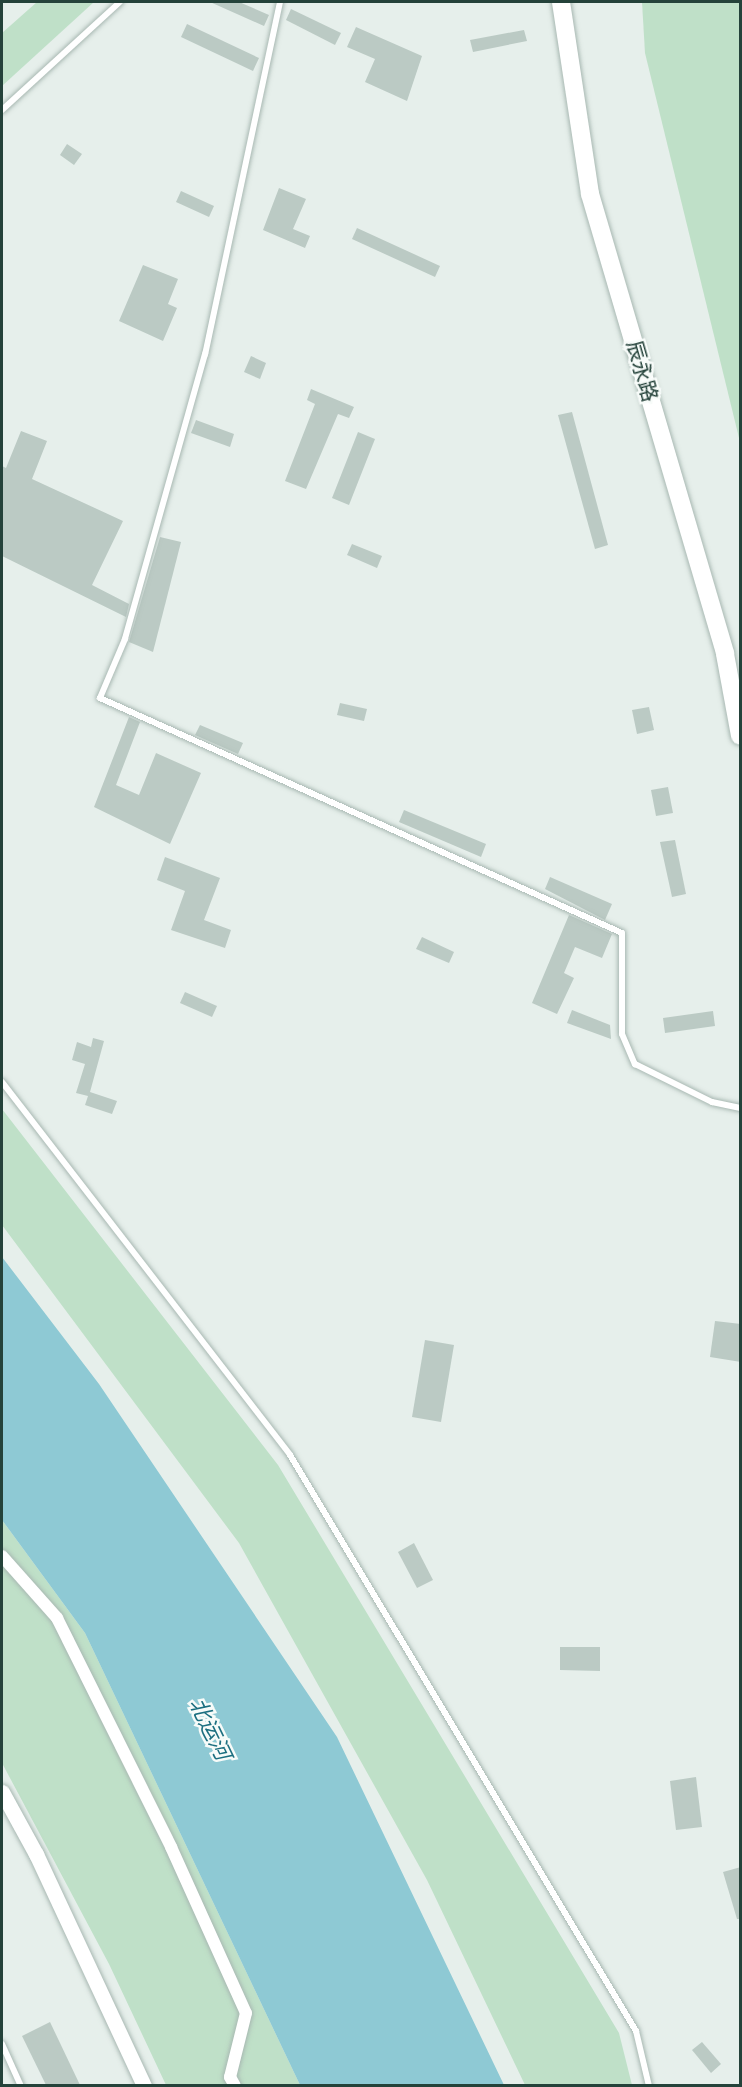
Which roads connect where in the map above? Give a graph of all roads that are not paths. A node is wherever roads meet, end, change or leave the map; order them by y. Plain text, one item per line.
1 (120, 2) edge
2 (280, 2) edge
3 (561, 2) edge
4 (2, 110) edge
5 (741, 736) edge
6 (2, 1082) edge
7 (741, 1108) edge
8 (2, 1556) edge
9 (2, 1792) edge
10 (2, 2044) edge
11 (21, 2085) edge
12 (144, 2085) edge
13 (235, 2085) edge
14 (649, 2085) edge

1 - 4 lane
2 - 7 lane
3 - 5 main road, 辰永路
6 - 14 lane
8 - 13 street
9 - 12 street
10 - 11 lane

